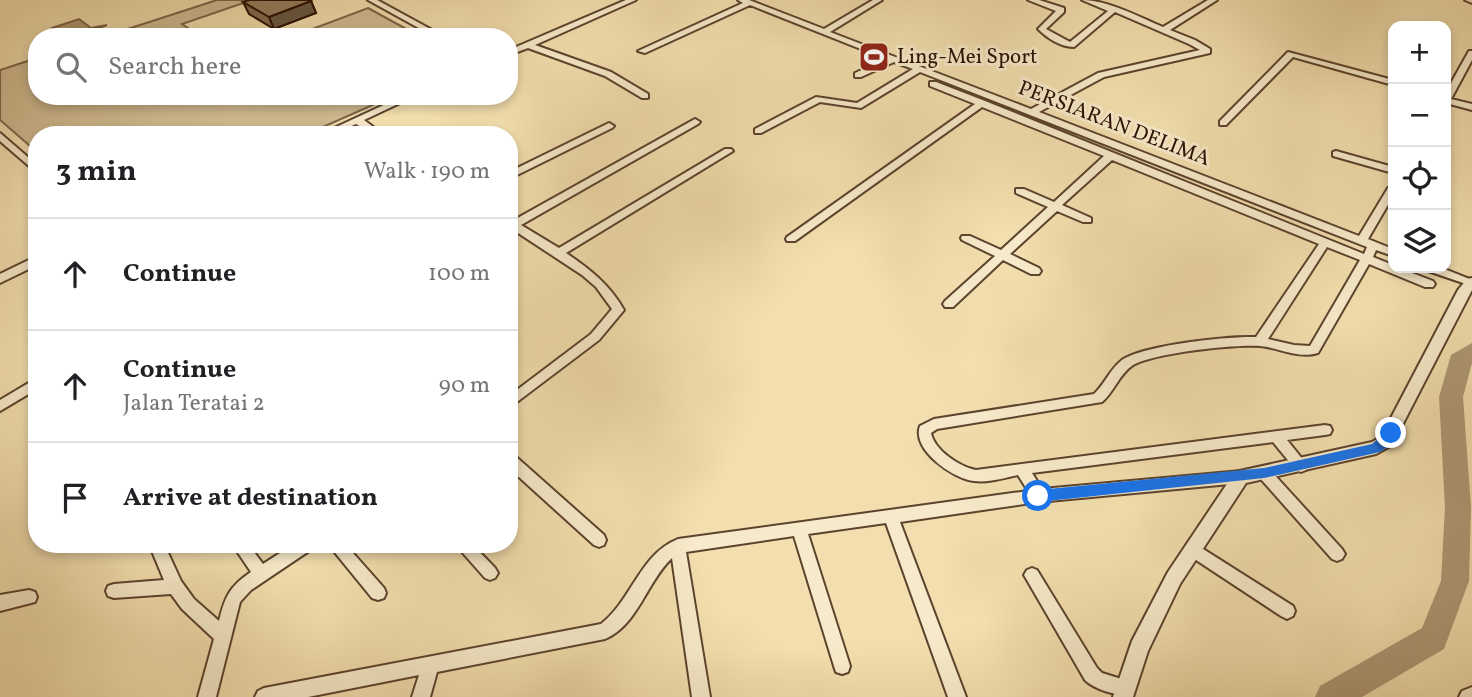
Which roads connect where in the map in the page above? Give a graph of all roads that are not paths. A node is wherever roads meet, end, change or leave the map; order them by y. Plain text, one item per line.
1 (372, 0) edge
2 (632, 0) edge
3 (878, 0) edge
4 (1032, 0) edge
5 (1086, 0) edge
6 (1214, 0) edge
7 (746, 1) edge
8 (1223, 4) dead end
9 (1113, 9) junction
10 (424, 28) edge
11 (1164, 30) junction
12 (824, 32) junction
13 (529, 45) junction
14 (518, 49) edge
15 (642, 51) dead end
16 (1472, 53) edge
17 (893, 59) junction
18 (920, 69) junction
19 (858, 75) dead end
20 (1388, 82) edge
21 (1451, 83) edge
22 (933, 84) dead end
23 (645, 96) dead end
24 (1451, 101) edge
25 (982, 103) junction
26 (391, 105) edge
27 (1472, 107) edge
28 (1032, 113) junction
29 (357, 120) junction
30 (695, 122) dead end
31 (1223, 123) dead end
32 (343, 126) edge
33 (366, 126) edge
34 (609, 126) dead end
35 (758, 131) dead end
36 (0, 136) edge
37 (728, 151) dead end
38 (1336, 154) dead end
39 (1111, 155) junction
40 (28, 162) edge
41 (1388, 169) edge
42 (518, 172) edge
43 (1020, 191) dead end
44 (1388, 199) edge
45 (1054, 206) junction
46 (518, 219) edge
47 (1087, 220) dead end
48 (518, 228) edge
49 (966, 237) dead end
50 (791, 239) dead end
51 (1325, 242) junction
52 (1368, 243) junction
53 (1388, 251) edge
54 (556, 254) junction
55 (1002, 255) junction
56 (1366, 258) junction
57 (28, 267) edge
58 (1035, 271) dead end
59 (1446, 273) edge
60 (0, 279) edge
61 (1471, 282) edge
62 (1429, 284) dead end
63 (949, 304) dead end
64 (1259, 342) junction
65 (28, 389) edge
66 (518, 396) edge
67 (0, 406) edge
68 (1325, 430) dead end
69 (1276, 436) junction
70 (1301, 466) junction
71 (518, 467) edge
72 (1023, 469) junction
73 (1264, 473) junction
74 (1241, 477) junction
75 (1038, 496) junction
76 (891, 516) junction
77 (799, 529) junction
78 (599, 540) dead end
79 (678, 546) junction
80 (1192, 549) junction
81 (160, 553) edge
82 (246, 553) edge
83 (293, 553) edge
84 (343, 553) edge
85 (471, 553) edge
86 (1336, 554) dead end
87 (490, 573) dead end
88 (261, 574) junction
89 (1032, 575) dead end
90 (175, 586) junction
91 (114, 591) dead end
92 (378, 593) dead end
93 (29, 597) dead end
94 (0, 603) edge
95 (1287, 611) dead end
96 (223, 636) junction
97 (430, 666) junction
98 (842, 666) dead end
99 (1124, 692) edge
100 (271, 696) edge
101 (207, 697) edge
102 (421, 697) edge
103 (701, 697) edge
104 (957, 697) edge

1 - 10 street
2 - 13 street
3 - 12 street
4 - 9 street
5 - 9 street
6 - 8 street
6 - 11 street
7 - 12 street, PERSIARAN DELIMA
7 - 15 street
9 - 11 street
11 - 28 street
12 - 17 street, PERSIARAN DELIMA
13 - 14 street
13 - 23 street
16 - 21 street
17 - 18 street, PERSIARAN DELIMA
17 - 19 street
18 - 28 street, PERSIARAN DELIMA
18 - 35 street
20 - 31 street
22 - 25 street
24 - 27 street
25 - 39 street
25 - 50 street
26 - 29 street
28 - 52 street, PERSIARAN DELIMA
29 - 32 street
29 - 33 street
30 - 46 street
34 - 42 street
36 - 40 street
37 - 54 street
38 - 41 street
39 - 45 street
39 - 51 street
43 - 45 street
44 - 52 street
45 - 47 street
45 - 55 street
48 - 54 street
49 - 55 street
51 - 56 street
51 - 64 street
52 - 53 street, PERSIARAN DELIMA
52 - 56 street
54 - 66 street
55 - 58 street
55 - 63 street
56 - 62 street
56 - 64 street
57 - 60 street
59 - 61 street
61 - 70 street
64 - 72 street
65 - 67 street
68 - 69 street
69 - 70 street
69 - 72 street
70 - 73 street
71 - 78 street
72 - 75 street
73 - 74 street
73 - 86 street
74 - 75 street
74 - 80 street
75 - 76 street
76 - 77 street
76 - 104 street
77 - 79 street
77 - 98 street
79 - 97 street
79 - 103 street
80 - 95 street
80 - 99 street
81 - 90 street
82 - 88 street
83 - 88 street
84 - 92 street
85 - 87 street
88 - 96 street
89 - 99 street
90 - 91 street
90 - 96 street
93 - 94 street
96 - 101 street
97 - 100 street
97 - 102 street

